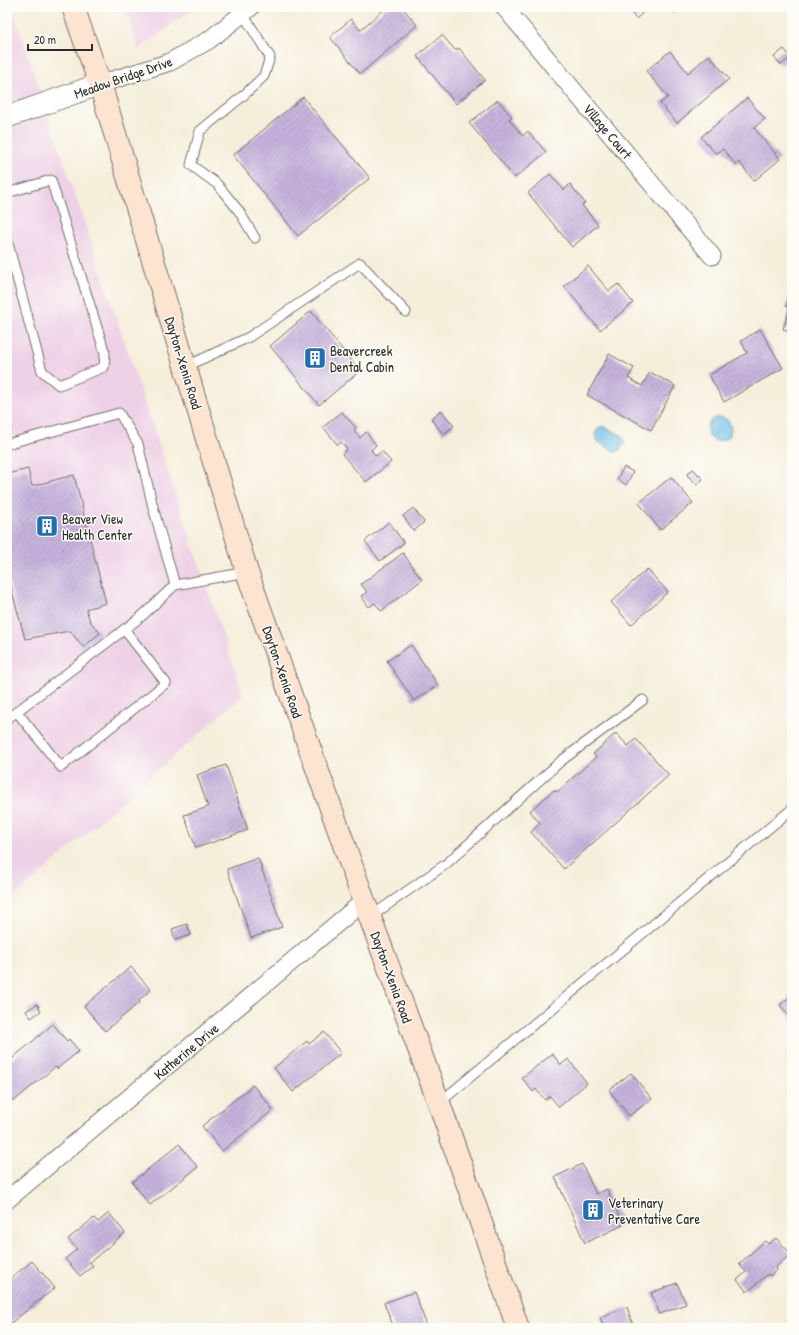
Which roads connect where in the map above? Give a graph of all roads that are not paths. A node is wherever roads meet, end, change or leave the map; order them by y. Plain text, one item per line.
1 (73, 7) edge
2 (504, 7) edge
3 (247, 10) edge
4 (100, 84) junction
5 (7, 117) edge
6 (7, 193) edge
7 (255, 238) dead end
8 (7, 240) edge
9 (712, 256) dead end
10 (406, 312) dead end
11 (185, 367) junction
12 (7, 444) edge
13 (247, 572) junction
14 (175, 585) junction
15 (124, 629) junction
16 (643, 700) dead end
17 (17, 712) junction
18 (7, 719) edge
19 (792, 809) edge
20 (367, 909) junction
21 (440, 1103) junction
22 (7, 1200) edge
23 (518, 1328) edge

1 - 4 main road, Dayton-Xenia Road
2 - 9 street, Village Court
3 - 4 street, Meadow Bridge Drive
3 - 7 lane
4 - 5 street, Meadow Bridge Drive
4 - 11 main road, Dayton-Xenia Road
6 - 8 lane
10 - 11 lane
11 - 13 main road, Dayton-Xenia Road
12 - 14 lane
13 - 14 lane
13 - 20 main road, Dayton-Xenia Road
14 - 15 lane
15 - 17 lane
15 - 17 lane
16 - 20 lane
17 - 18 lane
19 - 21 lane
20 - 21 main road, Dayton-Xenia Road
20 - 22 street, Katherine Drive
21 - 23 main road, Dayton-Xenia Road

